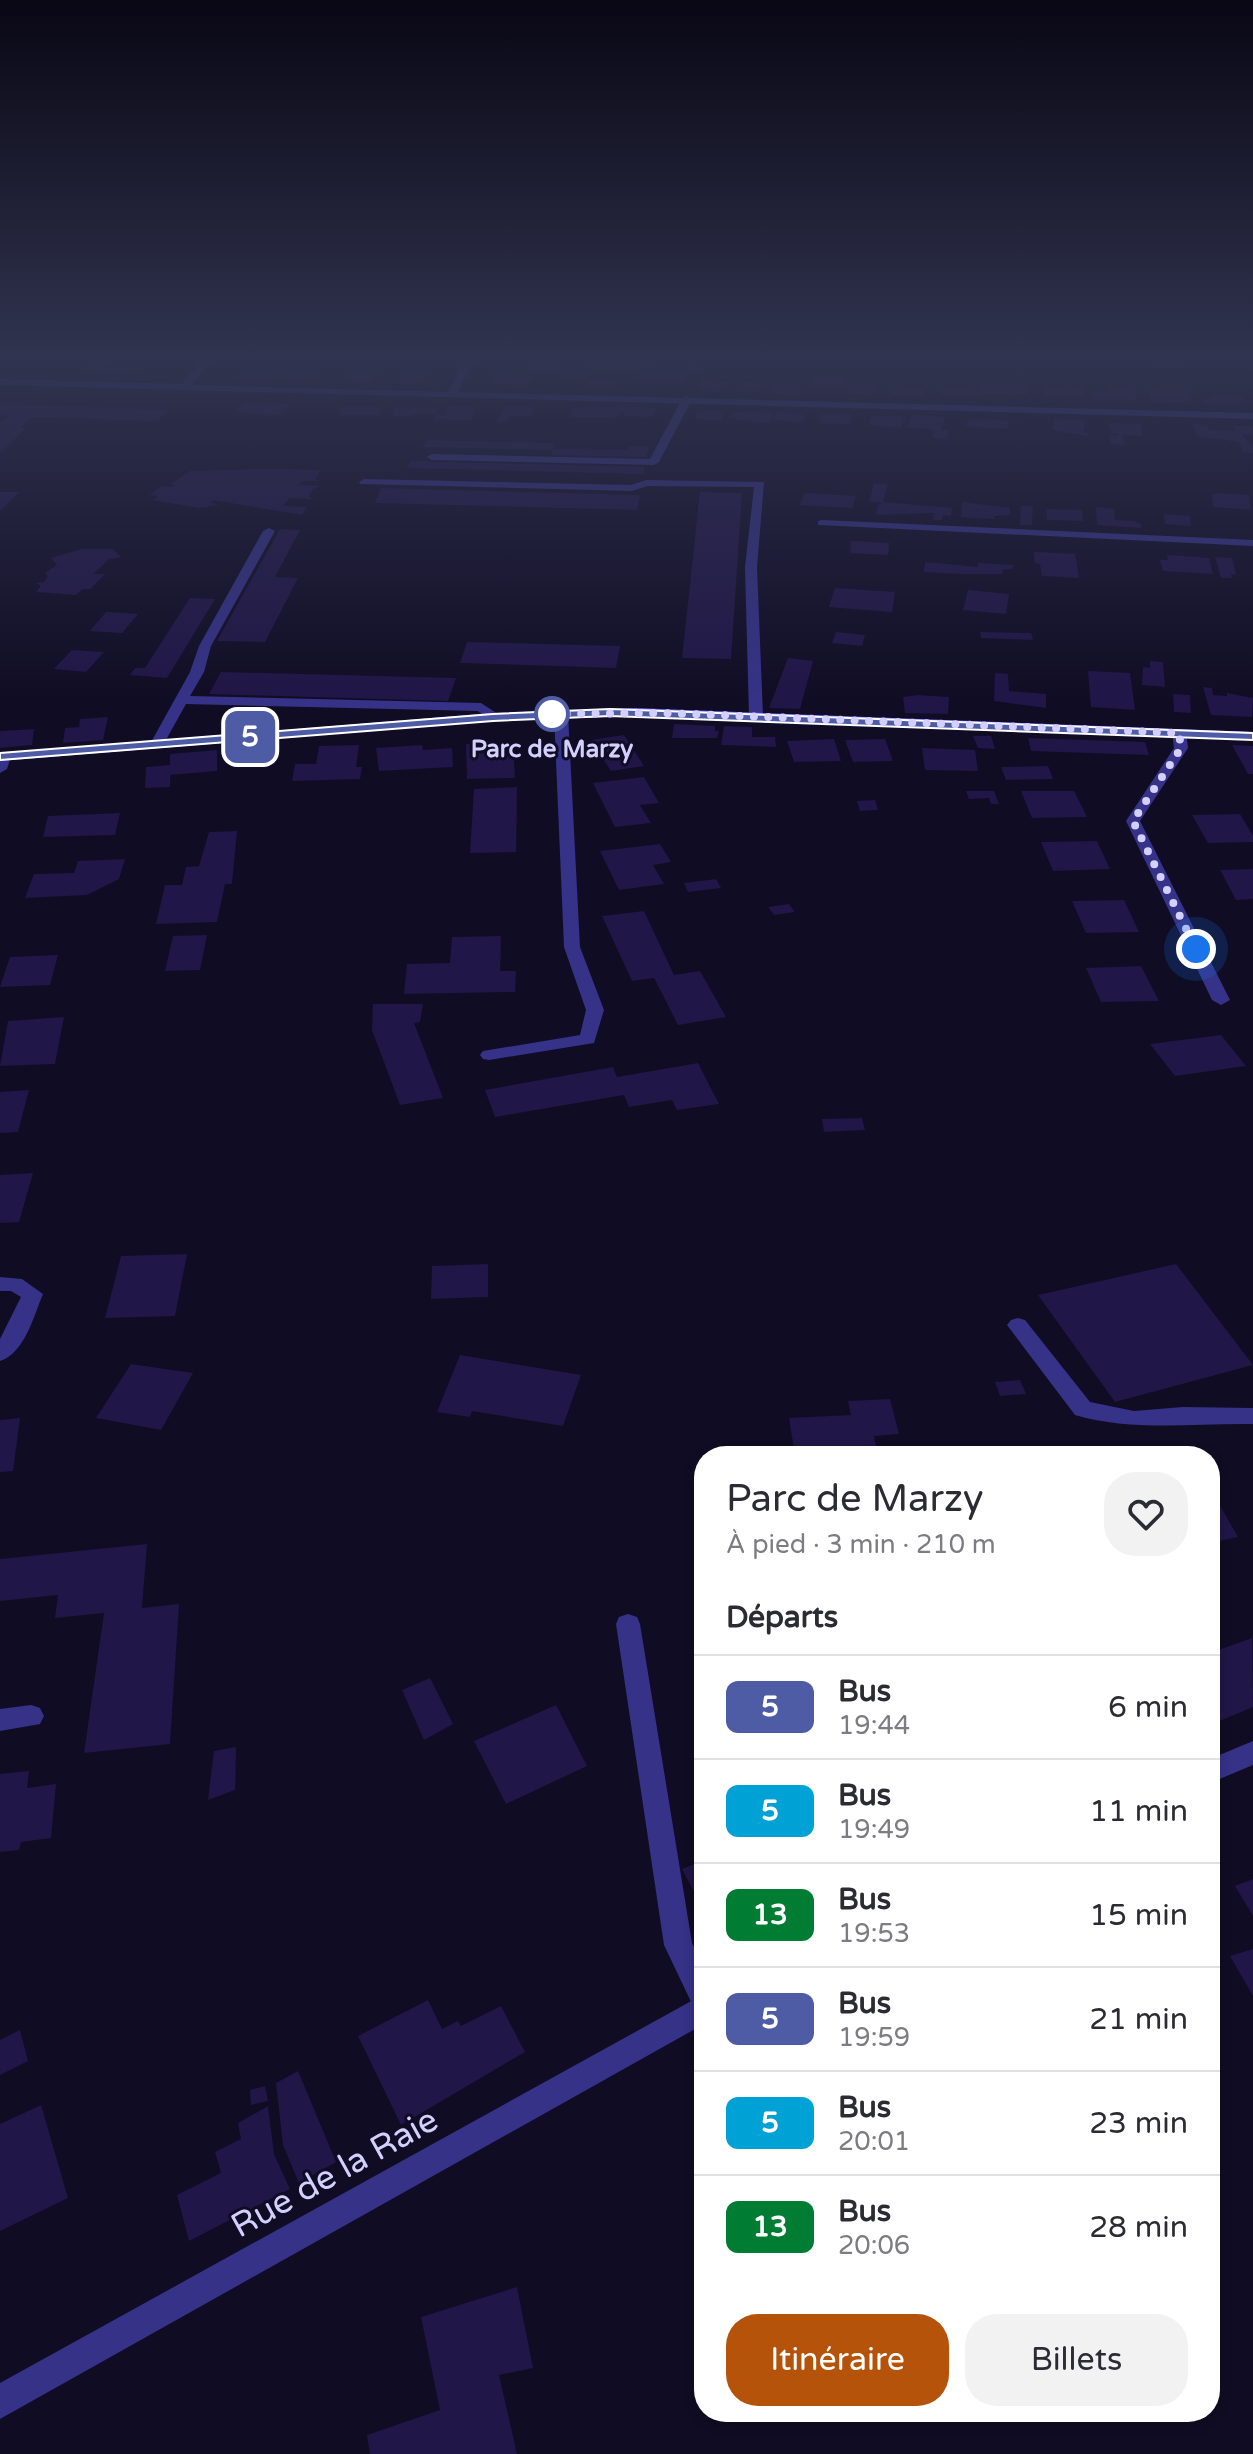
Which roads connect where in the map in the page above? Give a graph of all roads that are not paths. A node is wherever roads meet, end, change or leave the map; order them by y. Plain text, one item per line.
1 (364, 482) dead end
2 (822, 523) dead end
3 (269, 531) dead end
4 (1253, 543) edge
5 (182, 700) junction
6 (561, 714) junction
7 (756, 716) junction
8 (493, 717) junction
9 (1179, 733) junction
10 (1253, 736) edge
11 (157, 744) junction
12 (1, 761) edge
13 (1221, 1000) dead end
14 (489, 1055) dead end
15 (0, 1284) edge
16 (1018, 1325) dead end
17 (0, 1353) edge
18 (1253, 1416) edge
19 (628, 1624) dead end
20 (31, 1716) dead end
21 (0, 1720) edge
22 (1253, 1753) edge
23 (1220, 1767) edge
24 (694, 1978) edge
25 (694, 2014) edge
26 (0, 2402) edge

1 - 7 street
2 - 4 street
3 - 5 street
5 - 8 street
5 - 11 street
6 - 7 main road
6 - 8 main road
6 - 14 street
7 - 9 main road
8 - 11 main road
9 - 10 main road
9 - 13 street
11 - 12 main road
15 - 17 street
16 - 18 street
19 - 24 street
20 - 21 street
22 - 23 street
25 - 26 street, Rue de la Raie

